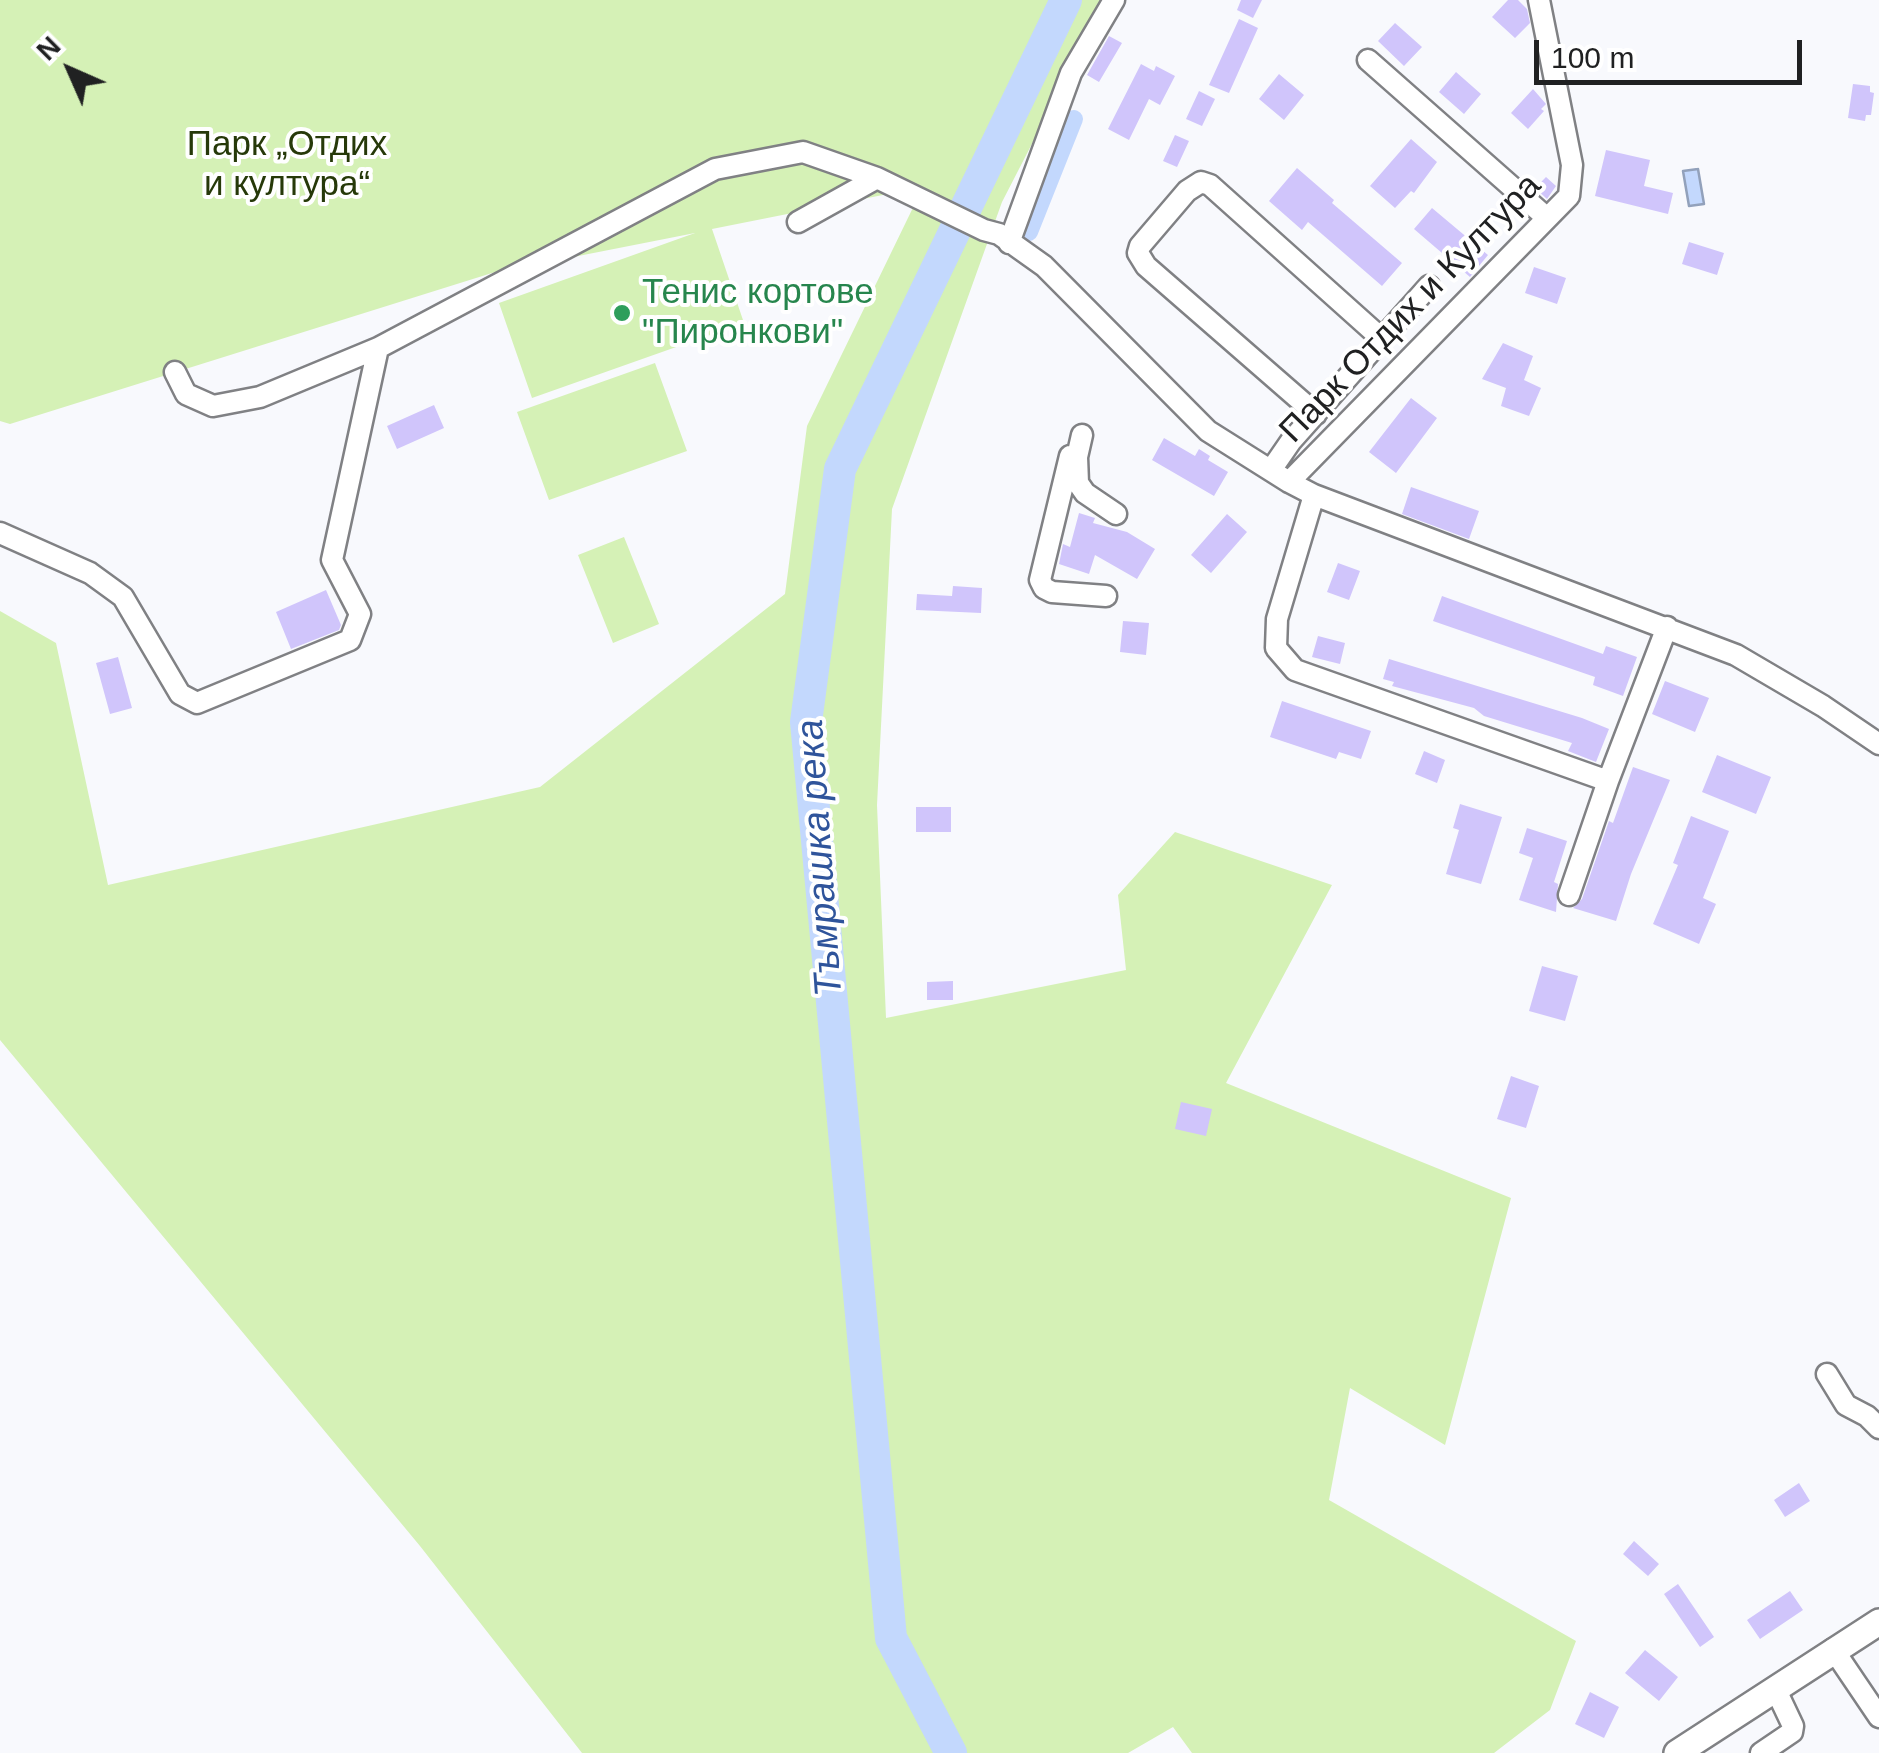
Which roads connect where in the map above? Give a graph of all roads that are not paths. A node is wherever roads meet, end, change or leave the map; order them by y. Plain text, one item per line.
1 (1114, 0) edge
2 (1539, 0) edge
3 (1368, 60) dead end
4 (877, 178) junction
5 (1547, 218) junction
6 (798, 222) dead end
7 (1009, 243) junction
8 (1429, 286) dead end
9 (1382, 339) junction
10 (378, 348) junction
11 (175, 372) dead end
12 (1316, 414) junction
13 (1082, 436) dead end
14 (1070, 456) dead end
15 (1271, 470) junction
16 (1289, 482) junction
17 (1314, 495) junction
18 (1116, 514) dead end
19 (0, 534) edge
20 (1106, 596) dead end
21 (1667, 627) junction
22 (1879, 744) edge
23 (1608, 781) junction
24 (1569, 894) dead end
25 (1827, 1374) dead end
26 (1879, 1428) edge
27 (1879, 1622) edge
28 (1833, 1649) junction
29 (1775, 1688) junction
30 (1879, 1718) edge
31 (1677, 1753) edge
32 (1761, 1753) edge

1 - 7 street
2 - 5 street, Парк Отдих и Култура
3 - 5 street
4 - 6 street
4 - 7 street
4 - 10 street
5 - 16 street, Парк Отдих и Култура
7 - 15 street
8 - 9 street
9 - 12 street
9 - 12 street
10 - 11 street
10 - 19 street
12 - 15 street
13 - 18 street
14 - 20 street
15 - 16 street
16 - 17 street
17 - 21 street
17 - 23 street
21 - 22 street
21 - 23 street
23 - 24 street
25 - 26 street
27 - 28 main road
28 - 29 main road
28 - 30 street
29 - 31 main road
29 - 32 street

